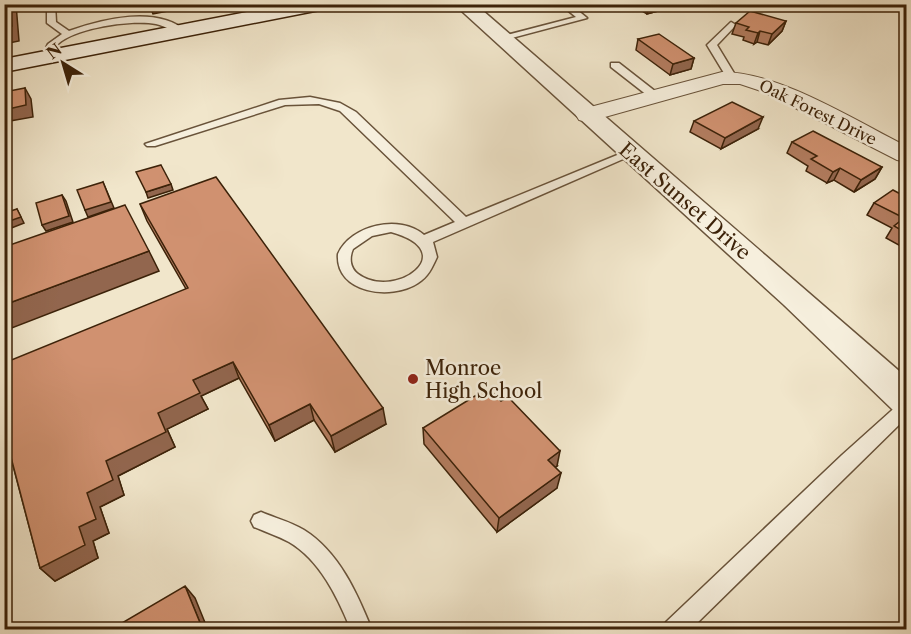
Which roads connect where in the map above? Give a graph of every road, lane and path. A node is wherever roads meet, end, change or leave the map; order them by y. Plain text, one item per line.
1 (51, 4) edge
2 (320, 4) edge
3 (463, 4) edge
4 (564, 4) edge
5 (731, 25) dead end
6 (182, 32) junction
7 (69, 35) junction
8 (500, 38) junction
9 (46, 58) junction
10 (615, 65) dead end
11 (4, 66) edge
12 (732, 78) junction
13 (656, 97) junction
14 (587, 115) junction
15 (151, 144) dead end
16 (631, 153) junction
17 (906, 155) edge
18 (464, 222) junction
19 (424, 240) junction
20 (906, 399) edge
21 (906, 408) edge
22 (261, 521) dead end
23 (362, 630) edge
24 (674, 630) edge

1 - 7 lane
2 - 6 street
3 - 8 street, East Sunset Drive
4 - 8 lane
5 - 12 lane
6 - 7 lane
6 - 9 street
7 - 9 lane
8 - 14 street, East Sunset Drive
9 - 11 street
10 - 13 lane
12 - 13 street, Oak Forest Drive
12 - 17 street, Oak Forest Drive
13 - 14 street, Oak Forest Drive
14 - 16 street, East Sunset Drive
15 - 18 lane
16 - 18 lane
16 - 20 street, East Sunset Drive
18 - 19 lane
19 - 19 lane
21 - 24 lane
22 - 23 lane

